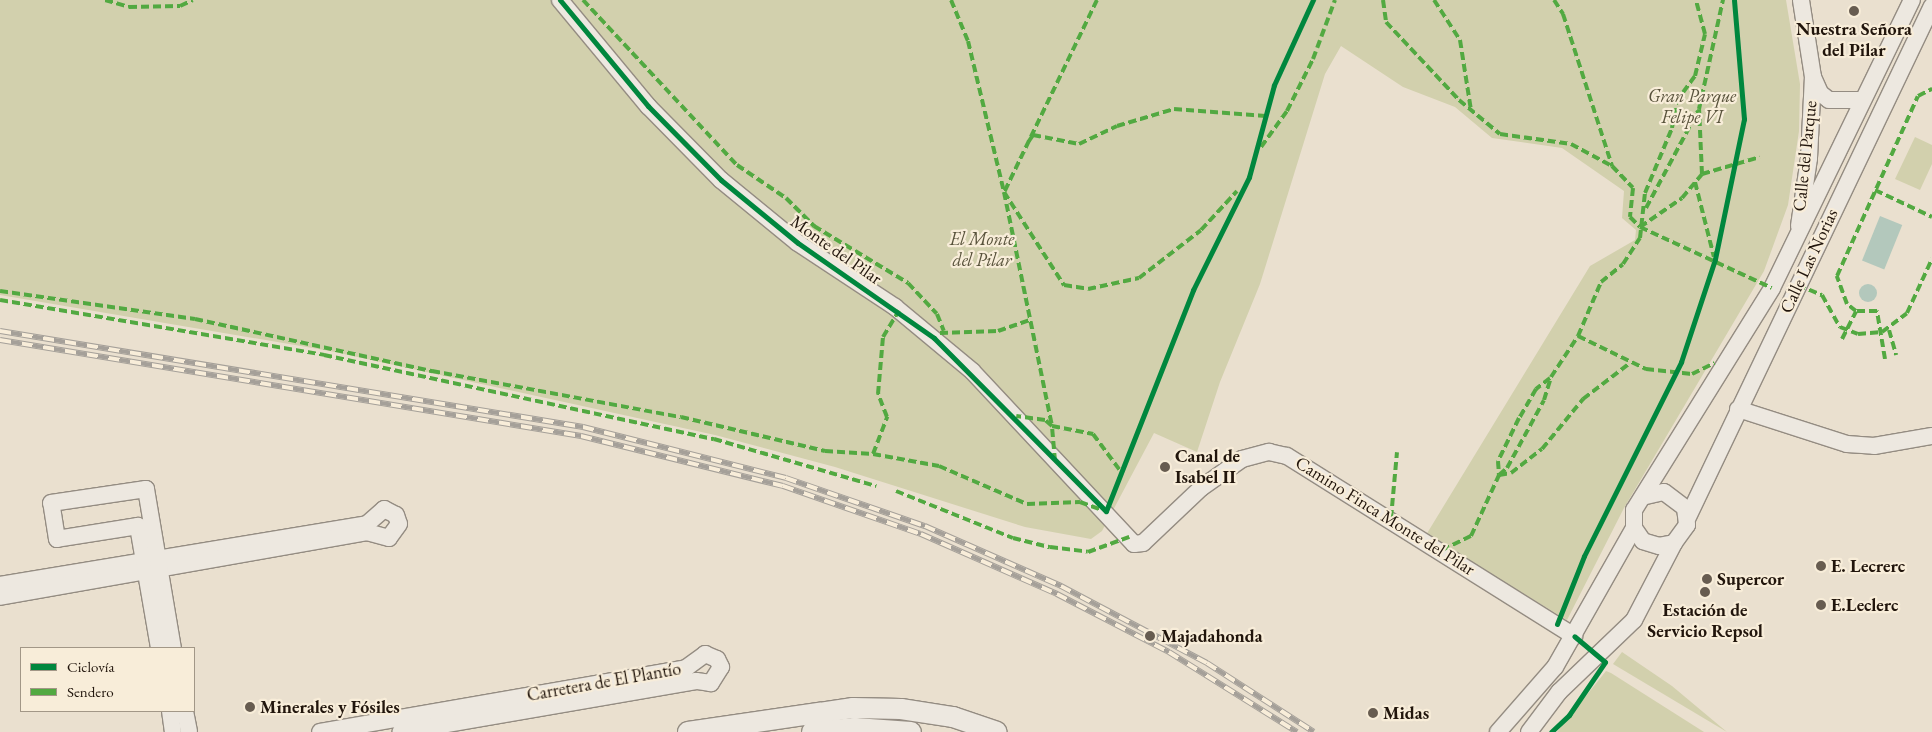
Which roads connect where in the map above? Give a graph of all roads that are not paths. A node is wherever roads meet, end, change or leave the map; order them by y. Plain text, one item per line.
1 (560, 0) edge
2 (1801, 0) edge
3 (1912, 0) edge
4 (1932, 6) edge
5 (1813, 77) junction
6 (1862, 100) junction
7 (1798, 235) junction
8 (1738, 409) junction
9 (1932, 436) edge
10 (1646, 496) junction
11 (1106, 511) joint
12 (1688, 517) junction
13 (1634, 528) junction
14 (1674, 543) junction
15 (151, 565) junction
16 (0, 585) edge
17 (0, 597) edge
18 (1574, 636) junction
19 (159, 647) edge
20 (173, 647) edge
21 (170, 712) edge
22 (185, 712) edge
23 (730, 728) edge
24 (173, 732) edge
25 (189, 732) edge
26 (320, 732) edge
27 (400, 732) edge
28 (688, 732) edge
29 (812, 732) edge
30 (911, 732) edge
31 (998, 732) edge
32 (1498, 732) edge
33 (1529, 732) edge

1 - 11 street, Monte del Pilar
2 - 5 street, Calle del Parque
3 - 6 street, Calle Las Norias
4 - 8 street, Calle Las Norias
5 - 6 street, Calle del Parque
5 - 7 street, Calle del Parque
6 - 7 street, Calle Las Norias
7 - 10 street, Calle Las Norias
8 - 9 street
8 - 12 street, Calle Las Norias
10 - 12 street
10 - 13 street, Calle Las Norias
11 - 18 street, Camino Finca Monte del Pilar
12 - 14 street, Calle Las Norias
13 - 14 street
13 - 18 street, Calle Las Norias
14 - 33 street, Calle Las Norias
15 - 15 street
15 - 15 street
15 - 16 street
15 - 17 street
15 - 19 street
15 - 20 street
18 - 32 street, Calle Las Norias
21 - 24 street
22 - 25 street
23 - 28 street
23 - 31 street
26 - 27 street, Carretera de El Plantío
29 - 30 street

